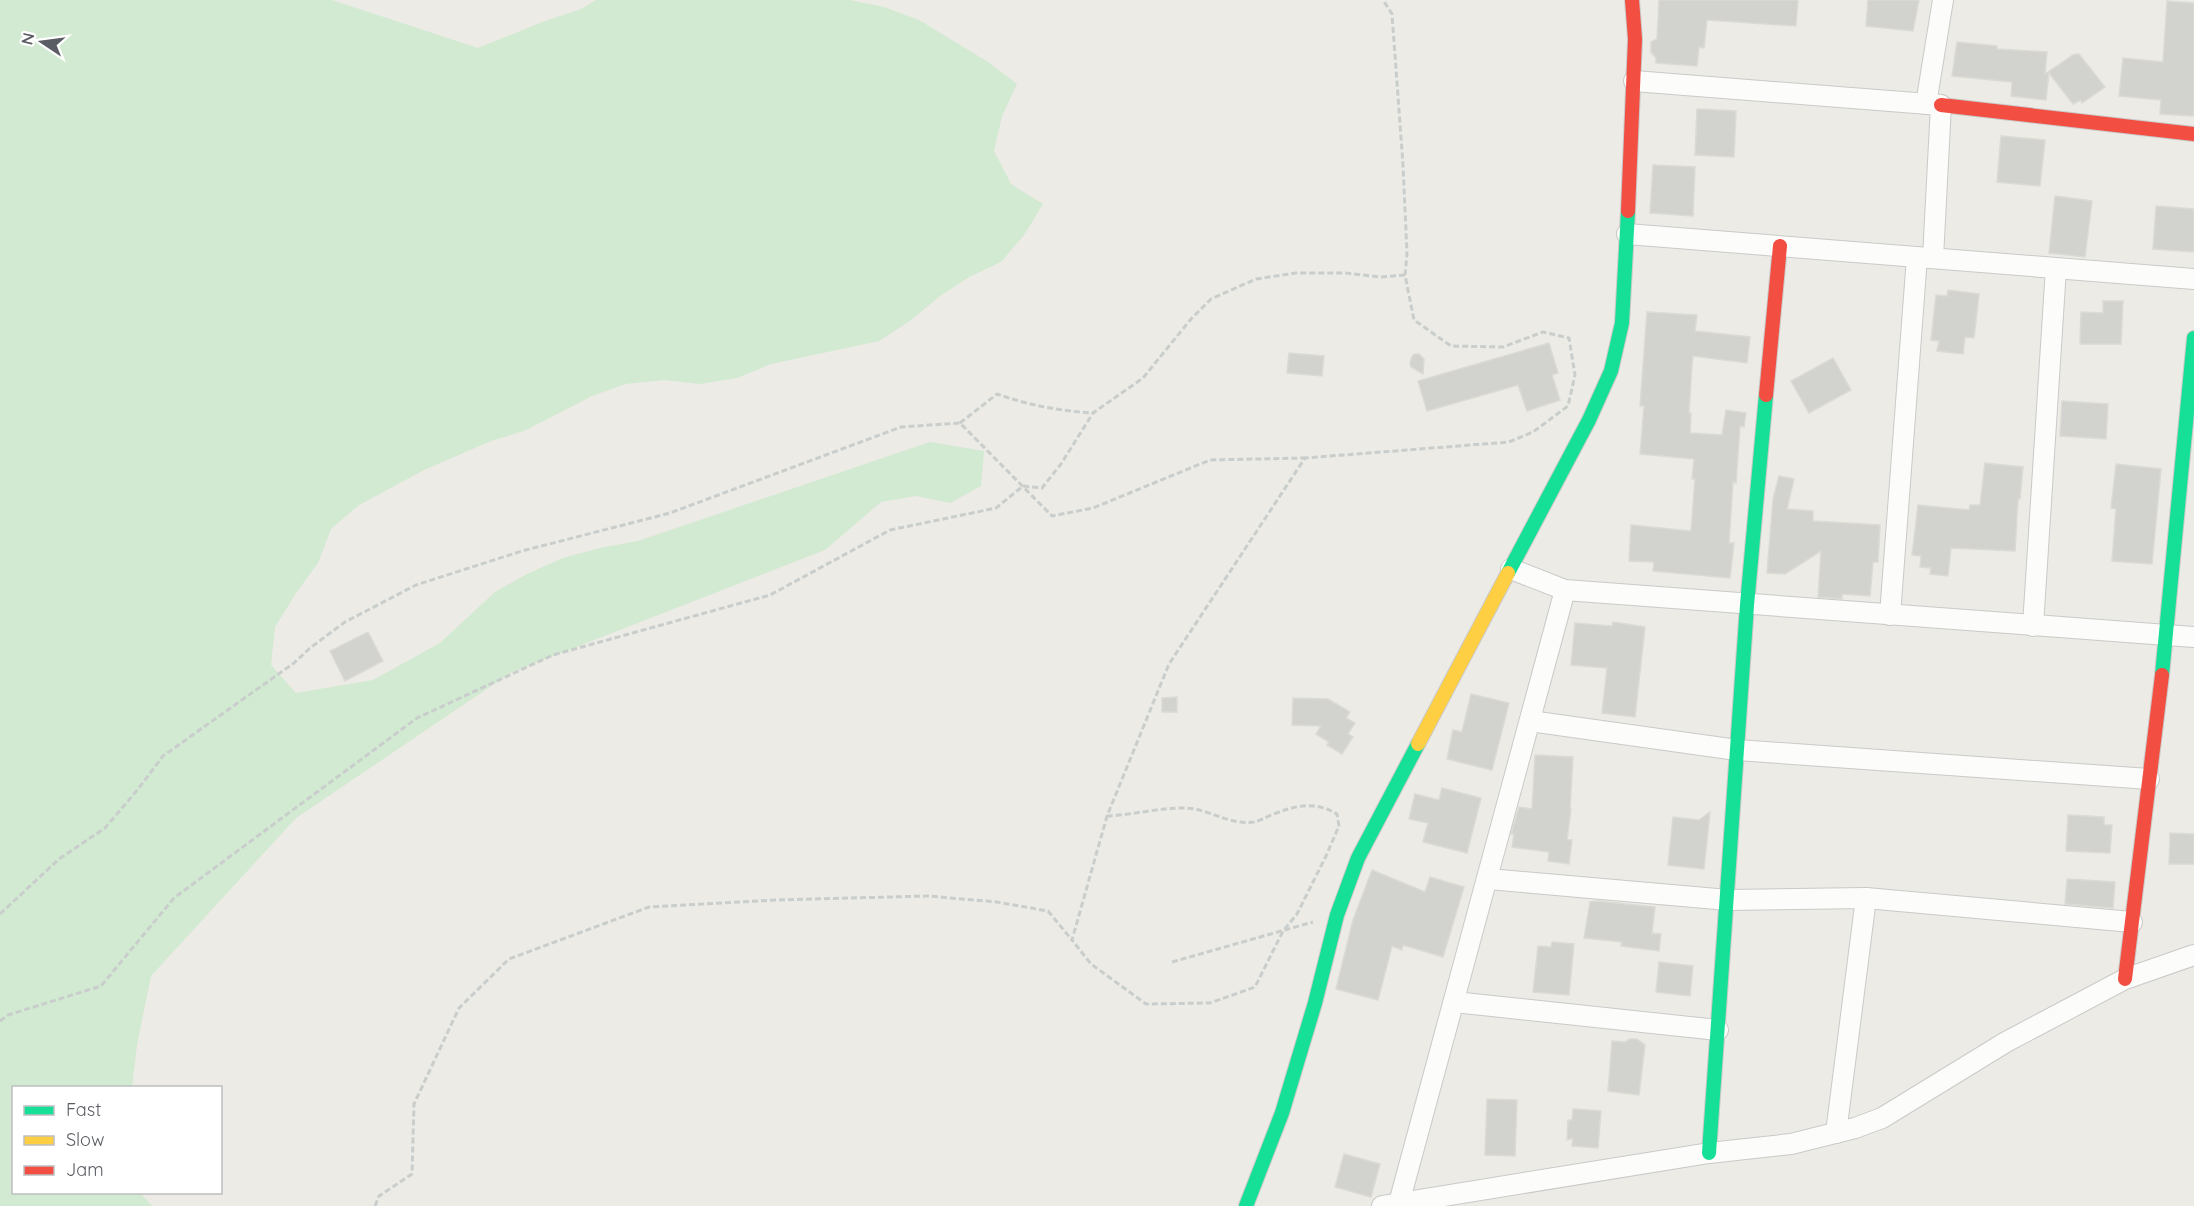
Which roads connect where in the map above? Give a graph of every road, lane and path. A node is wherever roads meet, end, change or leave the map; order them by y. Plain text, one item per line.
1 (1383, 0) edge
2 (1632, 0) edge
3 (1943, 0) edge
4 (1635, 81) junction
5 (1934, 104) junction
6 (2194, 134) edge
7 (1627, 234) junction
8 (1780, 246) junction
9 (1925, 257) junction
10 (2056, 268) junction
11 (1405, 275) junction
12 (2194, 279) edge
13 (2194, 339) edge
14 (1093, 413) junction
15 (960, 423) junction
16 (1305, 458) junction
17 (1023, 486) junction
18 (1511, 569) junction
19 (1565, 590) junction
20 (1747, 605) junction
21 (1890, 615) junction
22 (2033, 626) junction
23 (2167, 635) junction
24 (2194, 638) edge
25 (1530, 721) junction
26 (1737, 750) junction
27 (2149, 779) junction
28 (1107, 816) junction
29 (1488, 879) junction
30 (1866, 898) junction
31 (1728, 900) junction
32 (0, 914) edge
33 (1337, 915) junction
34 (2132, 922) junction
35 (1283, 931) junction
36 (1072, 940) junction
37 (2194, 955) edge
38 (1172, 962) dead end
39 (2125, 979) junction
40 (1454, 1002) junction
41 (0, 1021) edge
42 (1718, 1030) junction
43 (1836, 1133) junction
44 (1709, 1153) junction
45 (1391, 1205) edge
46 (375, 1206) edge
47 (1246, 1206) edge

1 - 11 path
2 - 4 street
3 - 5 street
4 - 5 street
4 - 7 street
5 - 6 street
5 - 9 street
7 - 8 street
7 - 18 street
8 - 9 street
8 - 20 street
9 - 10 street
9 - 21 street
10 - 12 street
10 - 22 street
11 - 14 path
11 - 16 path
13 - 23 street
14 - 15 path
14 - 17 path
15 - 17 path
15 - 32 path
16 - 17 path
16 - 28 path
17 - 41 path
18 - 19 street
18 - 33 street
19 - 20 street
19 - 25 street
20 - 21 street
20 - 26 street
21 - 22 street
22 - 23 street
23 - 24 street
23 - 27 street
25 - 26 street
25 - 29 street
26 - 27 street
26 - 31 street
27 - 34 street
28 - 35 path
28 - 36 path
29 - 31 street
29 - 40 street
30 - 31 street
30 - 34 street
30 - 43 street
31 - 42 street
33 - 35 path
33 - 47 street
34 - 39 street
35 - 36 path
35 - 38 path
36 - 46 path
37 - 39 street
39 - 43 street
40 - 42 street
40 - 45 street
42 - 44 street
43 - 44 street
44 - 45 street

